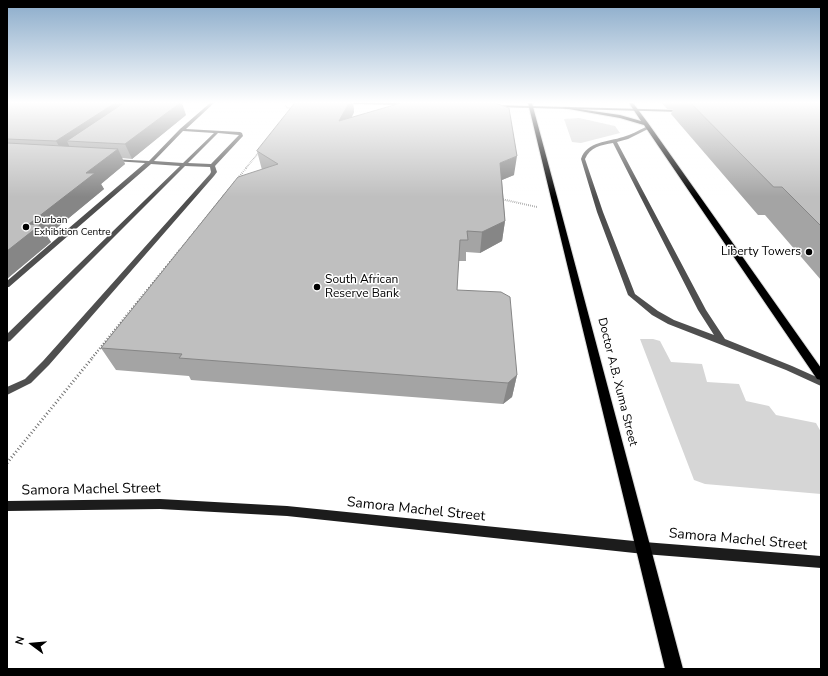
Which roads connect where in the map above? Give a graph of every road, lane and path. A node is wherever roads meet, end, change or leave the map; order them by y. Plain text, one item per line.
1 (177, 135) edge
2 (215, 135) edge
3 (241, 135) edge
4 (538, 135) edge
5 (628, 135) edge
6 (653, 135) edge
7 (614, 141) junction
8 (260, 150) edge
9 (107, 160) edge
10 (150, 162) junction
11 (187, 164) junction
12 (212, 166) junction
13 (231, 184) junction
14 (239, 185) edge
15 (500, 199) edge
16 (557, 210) junction
17 (7, 285) edge
18 (7, 339) edge
19 (722, 341) junction
20 (821, 376) edge
21 (821, 384) edge
22 (7, 391) edge
23 (7, 463) edge
24 (7, 506) edge
25 (644, 548) junction
26 (821, 562) edge
27 (674, 669) edge

1 - 10 lane
2 - 11 lane
3 - 12 lane
4 - 16 main road, Doctor A.B. Xuma Street
5 - 7 lane
6 - 20 main road
7 - 19 lane
7 - 19 lane
8 - 13 path
9 - 10 lane
10 - 11 lane
10 - 17 lane
11 - 12 lane
11 - 18 lane
12 - 22 lane
13 - 14 path
13 - 23 path
15 - 16 path
16 - 25 main road, Doctor A.B. Xuma Street
19 - 21 lane
24 - 25 main road, Samora Machel Street
25 - 26 main road, Samora Machel Street
25 - 27 main road, Doctor A.B. Xuma Street

